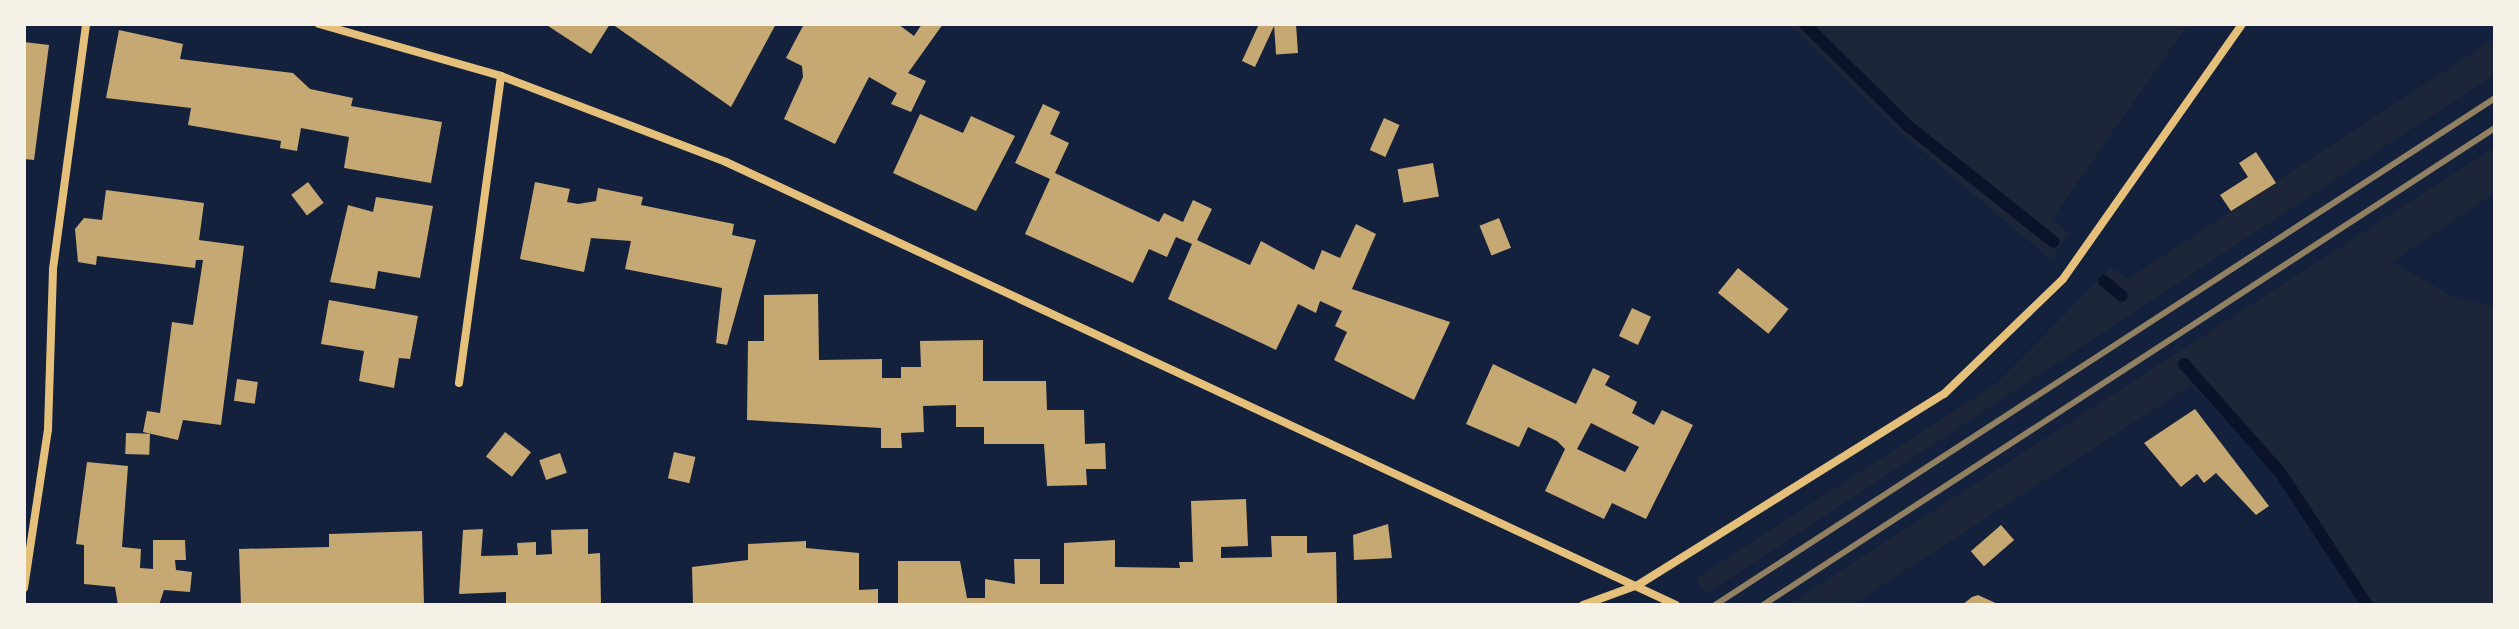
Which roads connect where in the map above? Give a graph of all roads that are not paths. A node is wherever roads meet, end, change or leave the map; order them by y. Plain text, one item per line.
1 (86, 24) edge
2 (319, 24) edge
3 (2242, 24) edge
4 (501, 76) junction
5 (459, 383) dead end
6 (1638, 585) junction
7 (24, 588) edge
8 (1583, 605) edge
9 (1676, 605) edge

1 - 7 street
2 - 4 street
3 - 6 street
4 - 5 street
4 - 6 street
6 - 8 street
6 - 9 street

